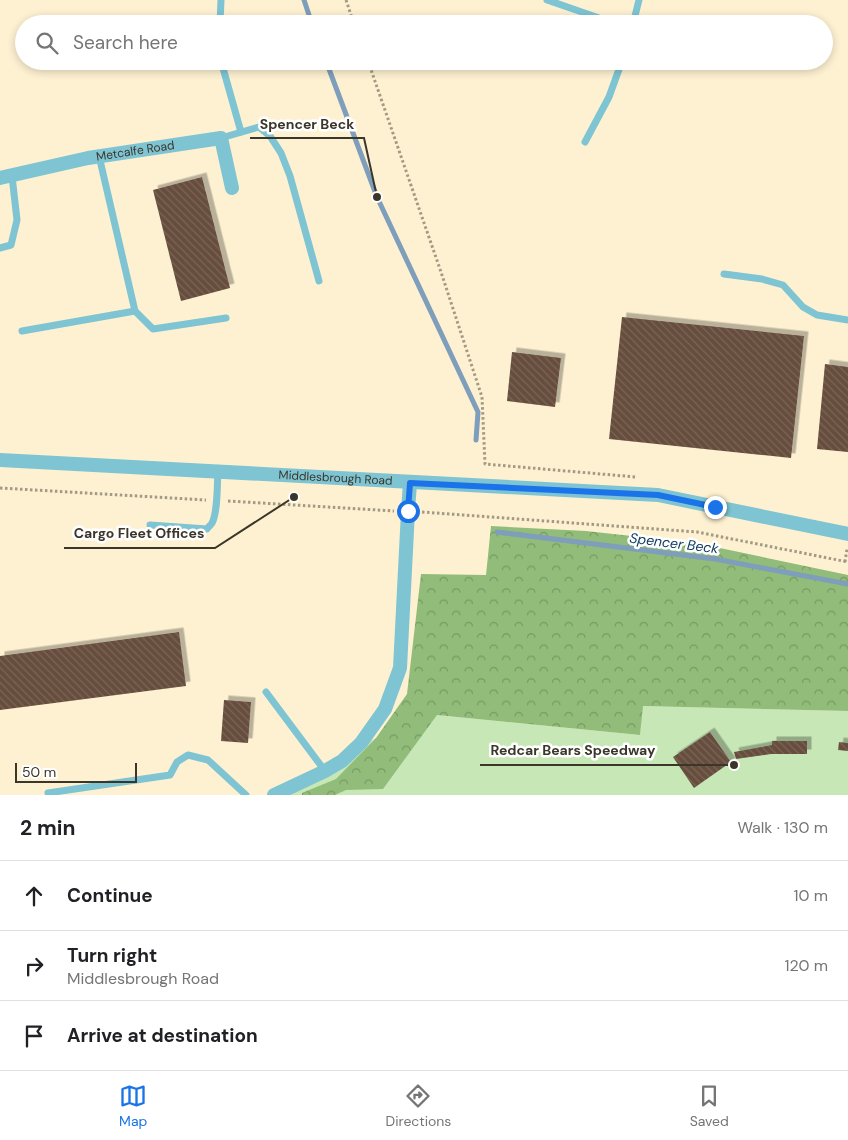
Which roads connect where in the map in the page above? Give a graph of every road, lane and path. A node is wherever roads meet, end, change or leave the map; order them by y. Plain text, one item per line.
1 (221, 0) edge
2 (346, 0) edge
3 (547, 0) edge
4 (639, 0) edge
5 (220, 15) edge
6 (351, 15) edge
7 (590, 15) edge
8 (636, 15) edge
9 (224, 70) edge
10 (371, 70) edge
11 (619, 70) edge
12 (241, 132) junction
13 (221, 138) junction
14 (585, 142) dead end
15 (99, 156) junction
16 (6, 177) edge
17 (232, 188) dead end
18 (0, 248) edge
19 (724, 274) dead end
20 (319, 280) dead end
21 (135, 310) junction
22 (226, 318) dead end
23 (848, 320) edge
24 (22, 331) dead end
25 (0, 460) edge
26 (485, 464) dead end
27 (218, 471) junction
28 (410, 483) junction
29 (150, 526) dead end
30 (848, 534) edge
31 (848, 545) edge
32 (847, 562) edge
33 (266, 692) dead end
34 (324, 771) junction
35 (48, 793) dead end
36 (246, 795) edge
37 (274, 795) edge

1 - 5 lane
2 - 6 path
3 - 7 lane
4 - 8 lane
9 - 12 lane
10 - 26 path
11 - 14 lane
12 - 13 lane
12 - 20 lane
13 - 15 street, Metcalfe Road
13 - 17 street
15 - 16 street, Metcalfe Road
15 - 21 lane
16 - 18 lane
19 - 23 lane
21 - 22 lane
21 - 24 lane
25 - 27 street, Middlesbrough Road
27 - 28 street, Middlesbrough Road
27 - 29 lane
28 - 30 street, Middlesbrough Road
28 - 34 street
31 - 32 path
33 - 34 lane
34 - 37 street
35 - 36 lane

